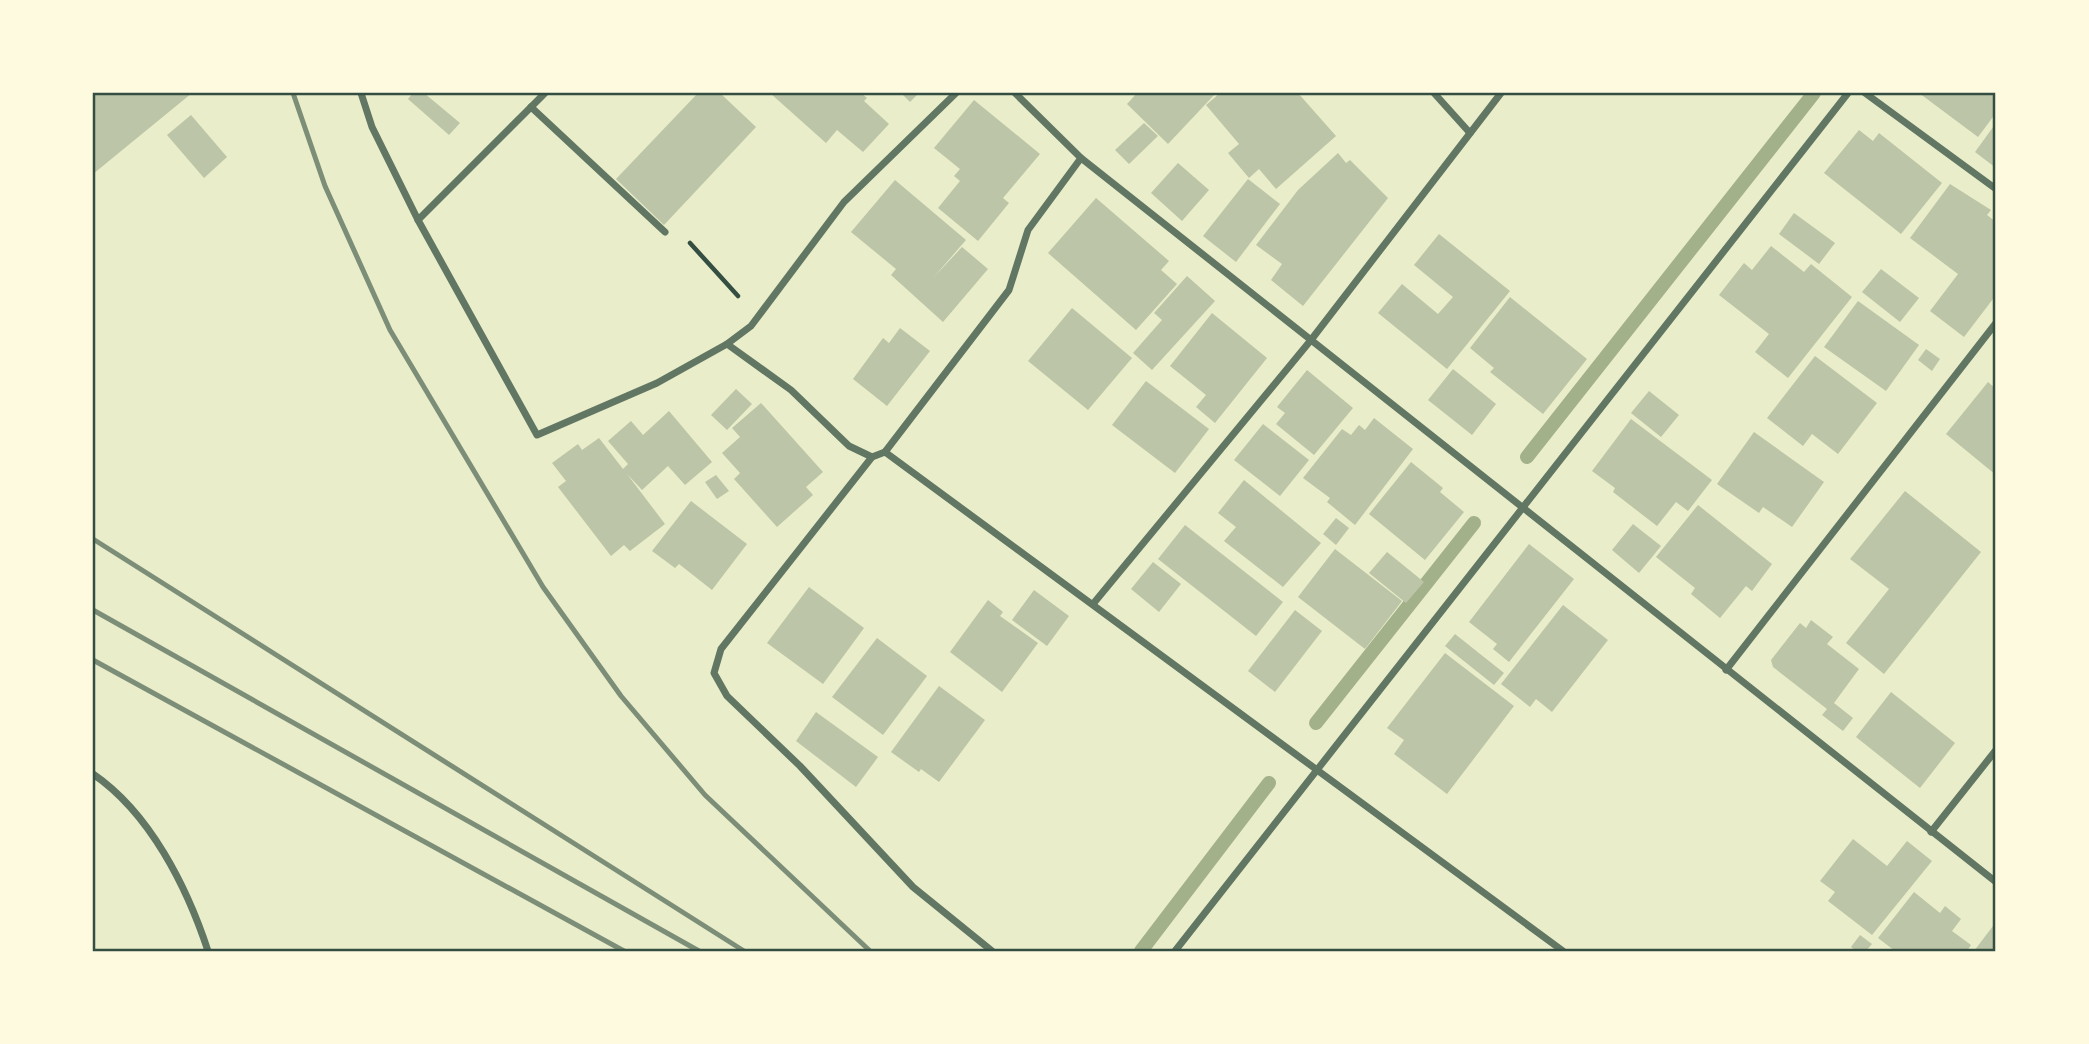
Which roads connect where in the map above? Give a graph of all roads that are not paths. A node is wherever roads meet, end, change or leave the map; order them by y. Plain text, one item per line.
1 (361, 93) edge
2 (545, 93) edge
3 (956, 93) edge
4 (1014, 93) edge
5 (1434, 93) edge
6 (1501, 93) edge
7 (1848, 93) edge
8 (1865, 93) edge
9 (531, 107) junction
10 (1470, 133) junction
11 (1081, 158) junction
12 (1996, 189) edge
13 (418, 220) junction
14 (665, 232) road end
15 (1996, 323) edge
16 (1311, 340) junction
17 (727, 344) junction
18 (886, 452) junction
19 (872, 457) junction
20 (1521, 507) junction
21 (1093, 604) junction
22 (1726, 670) junction
23 (1996, 750) edge
24 (1315, 769) junction
25 (93, 774) edge
26 (1931, 832) junction
27 (1996, 882) edge
28 (208, 951) edge
29 (992, 951) edge
30 (1175, 951) edge
31 (1563, 951) edge

1 - 13 street
2 - 9 street
3 - 17 street
4 - 11 street
5 - 10 street
6 - 10 street
7 - 20 street
8 - 12 street
9 - 13 street
9 - 14 street
10 - 16 street
11 - 16 street
11 - 18 street
13 - 17 street
15 - 22 street
16 - 20 street
16 - 21 street
17 - 19 street
18 - 19 street
18 - 21 street
19 - 29 street
20 - 22 street
20 - 24 street
21 - 24 street
22 - 26 street
23 - 26 street
24 - 30 street
24 - 31 street
25 - 28 street
26 - 27 street

